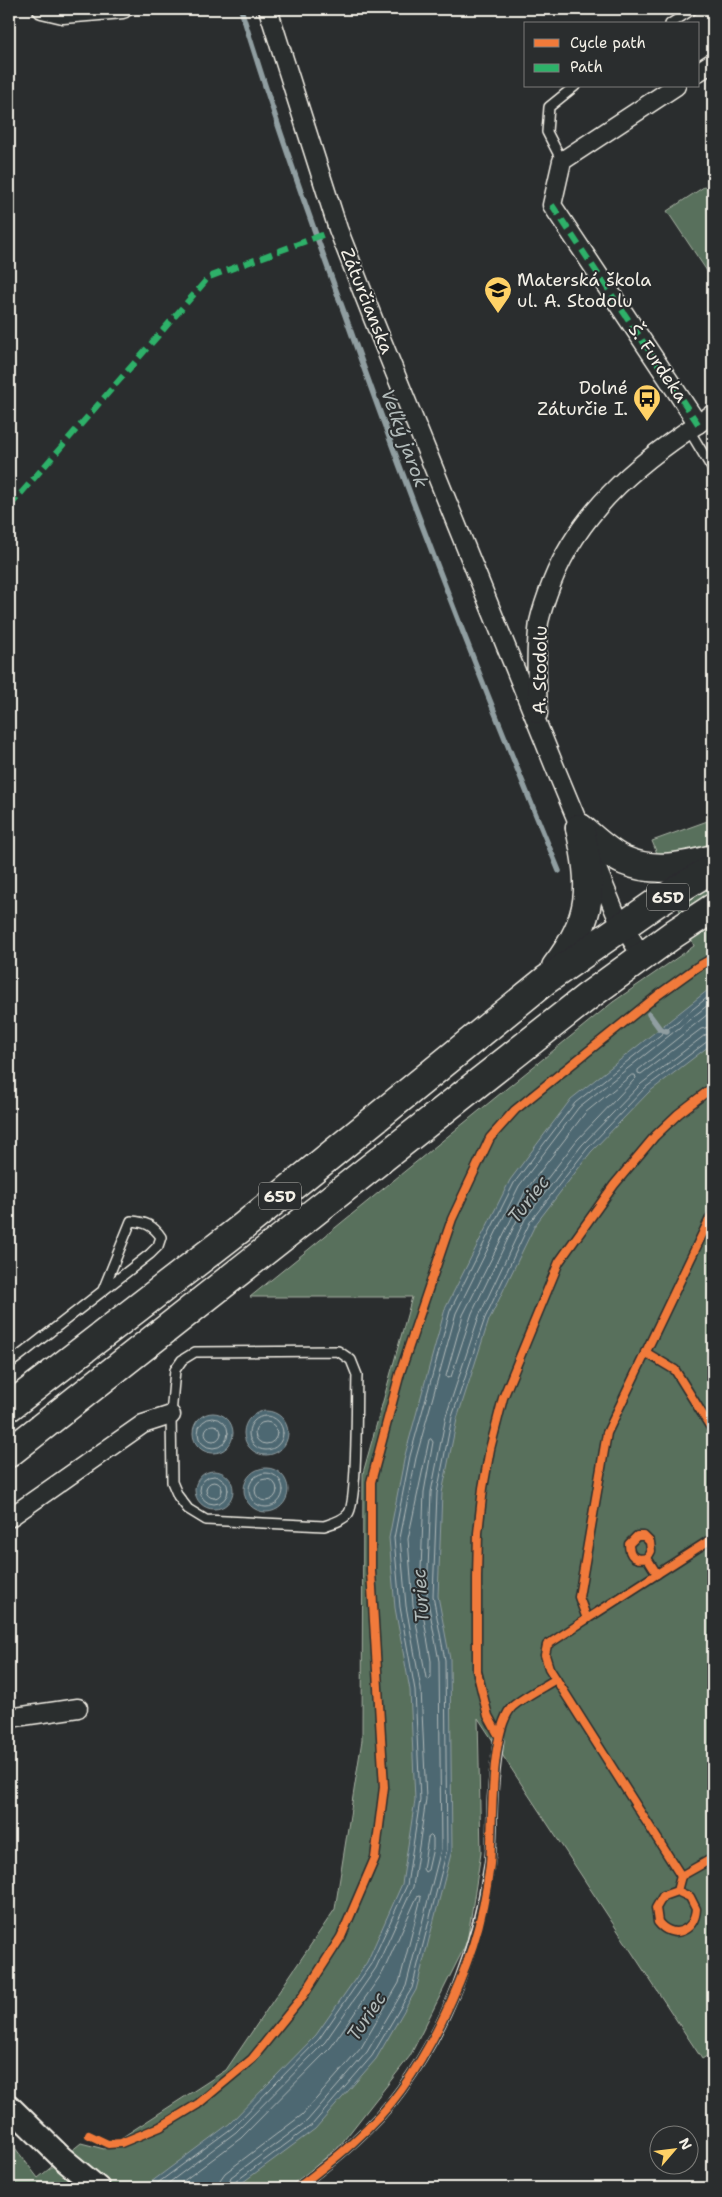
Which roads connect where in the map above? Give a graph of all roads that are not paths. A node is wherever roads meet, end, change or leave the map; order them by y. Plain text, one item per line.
1 (42, 9) edge
2 (123, 9) edge
3 (268, 9) edge
4 (693, 9) edge
5 (79, 10) edge
6 (673, 22) edge
7 (713, 62) edge
8 (700, 71) edge
9 (573, 88) edge
10 (673, 88) edge
11 (562, 161) junction
12 (713, 414) edge
13 (693, 427) junction
14 (713, 470) edge
15 (539, 727) junction
16 (580, 828) junction
17 (713, 859) edge
18 (713, 868) edge
19 (713, 908) edge
20 (624, 926) junction
21 (642, 957) junction
22 (546, 980) junction
23 (104, 1290) junction
24 (9, 1364) edge
25 (9, 1407) edge
26 (172, 1415) junction
27 (9, 1453) edge
28 (9, 1518) edge
29 (78, 1708) dead end
30 (9, 1718) edge
31 (499, 1736) dead end
32 (9, 2106) edge
33 (96, 2187) edge
34 (297, 2188) edge

1 - 5 street
2 - 5 street
3 - 15 street, Záturčianska
4 - 6 lane
7 - 8 street
9 - 11 lane
10 - 11 street
11 - 13 street, Š. Furdeka
12 - 13 street, A. Stodolu
13 - 14 lane
13 - 15 street, A. Stodolu
15 - 16 street, Záturčianska
16 - 17 main road
16 - 20 street, Záturčianska
16 - 22 main road
18 - 20 main road, 65D
19 - 21 main road, 65D
20 - 21 street, Záturčianska
20 - 22 main road, 65D
21 - 27 main road, 65D
22 - 25 main road, 65D
23 - 23 lane
23 - 24 lane
26 - 26 lane
26 - 28 street
29 - 30 street
31 - 34 lane
32 - 33 street

